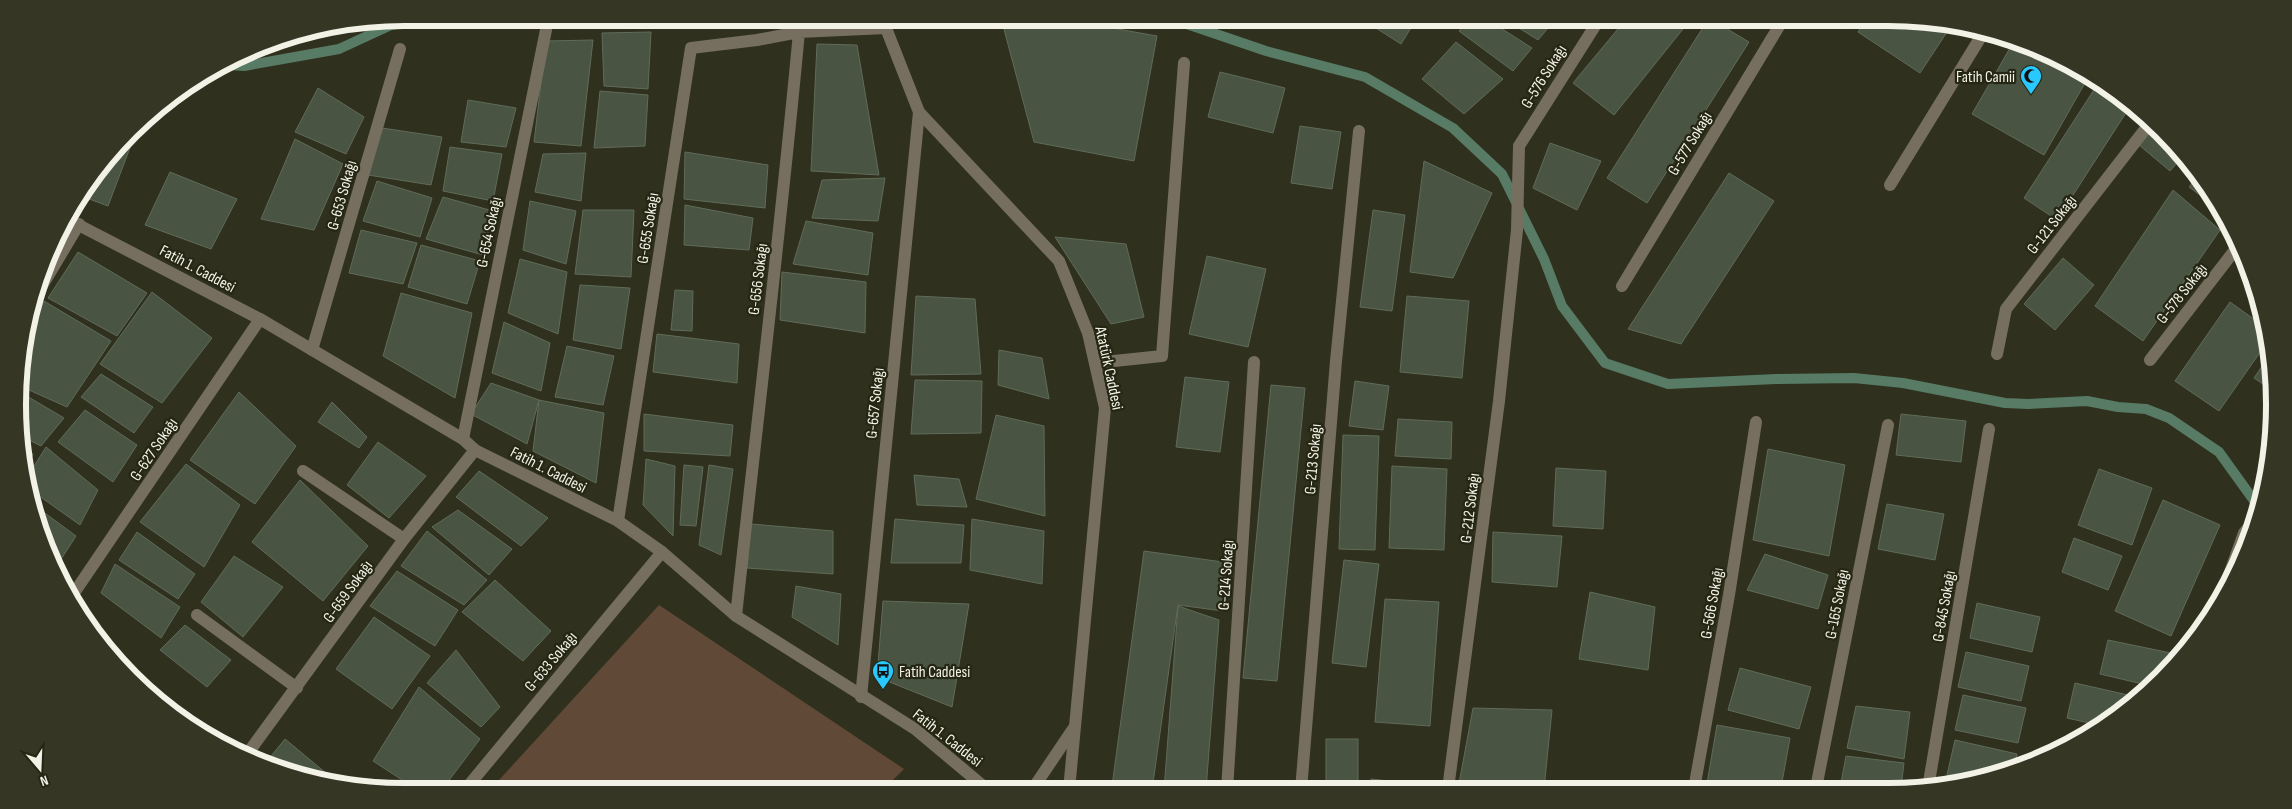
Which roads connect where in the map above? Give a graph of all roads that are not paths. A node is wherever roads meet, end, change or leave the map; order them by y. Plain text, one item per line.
1 (850, 26) edge
2 (886, 26) edge
3 (1595, 26) edge
4 (1779, 26) edge
5 (546, 30) dead end
6 (799, 32) junction
7 (1980, 38) edge
8 (400, 49) dead end
9 (1184, 63) dead end
10 (919, 112) junction
11 (2146, 128) edge
12 (1359, 131) dead end
13 (1518, 153) joint
14 (1890, 185) dead end
15 (73, 221) edge
16 (80, 224) junction
17 (2233, 252) edge
18 (50, 273) edge
19 (1622, 286) dead end
20 (260, 319) junction
21 (312, 350) junction
22 (1997, 354) dead end
23 (2150, 360) dead end
24 (1254, 362) dead end
25 (1095, 363) junction
26 (1756, 422) dead end
27 (1888, 425) dead end
28 (1989, 429) dead end
29 (462, 440) junction
30 (475, 450) junction
31 (303, 471) dead end
32 (618, 521) junction
33 (404, 539) junction
34 (662, 552) junction
35 (75, 591) edge
36 (197, 615) dead end
37 (736, 616) junction
38 (296, 688) junction
39 (861, 697) junction
40 (1075, 727) junction
41 (250, 750) edge
42 (1929, 781) edge
43 (471, 783) edge
44 (980, 783) edge
45 (1037, 783) edge
46 (1070, 783) edge
47 (1227, 783) edge
48 (1302, 783) edge
49 (1449, 783) edge
50 (1695, 783) edge
51 (1817, 783) edge

1 - 6 street
2 - 10 street, Atatürk Caddesi
3 - 13 street, G-576 Sokağı
4 - 19 street, G-577 Sokağı
5 - 29 street, G-654 Sokağı
6 - 32 street, G-655 Sokağı
6 - 37 street, G-656 Sokağı
7 - 14 street
8 - 21 street, G-653 Sokağı
9 - 25 street
10 - 25 street, Atatürk Caddesi
10 - 39 street, G-657 Sokağı
11 - 22 street, G-121 Sokağı
12 - 48 street, G-213 Sokağı
13 - 49 street, G-212 Sokağı
15 - 16 street, Fatih 1. Caddesi
16 - 18 street
16 - 20 street, Fatih 1. Caddesi
17 - 23 street, G-578 Sokağı
20 - 21 street, Fatih 1. Caddesi
20 - 35 street, G-627 Sokağı
21 - 29 street, Fatih 1. Caddesi
24 - 47 street, G-214 Sokağı
25 - 40 street, Atatürk Caddesi
26 - 50 street, G-566 Sokağı
27 - 51 street, G-165 Sokağı
28 - 42 street, G-845 Sokağı
29 - 30 street, Fatih 1. Caddesi
30 - 32 street, Fatih 1. Caddesi
30 - 33 street, G-659 Sokağı
31 - 33 street
32 - 34 street, Fatih 1. Caddesi
33 - 38 street, G-659 Sokağı
34 - 37 street, Fatih 1. Caddesi
34 - 43 street, G-633 Sokağı
36 - 38 street
37 - 39 street, Fatih 1. Caddesi
38 - 41 street, G-659 Sokağı
39 - 44 street, Fatih 1. Caddesi
40 - 45 street
40 - 46 street, Atatürk Caddesi

